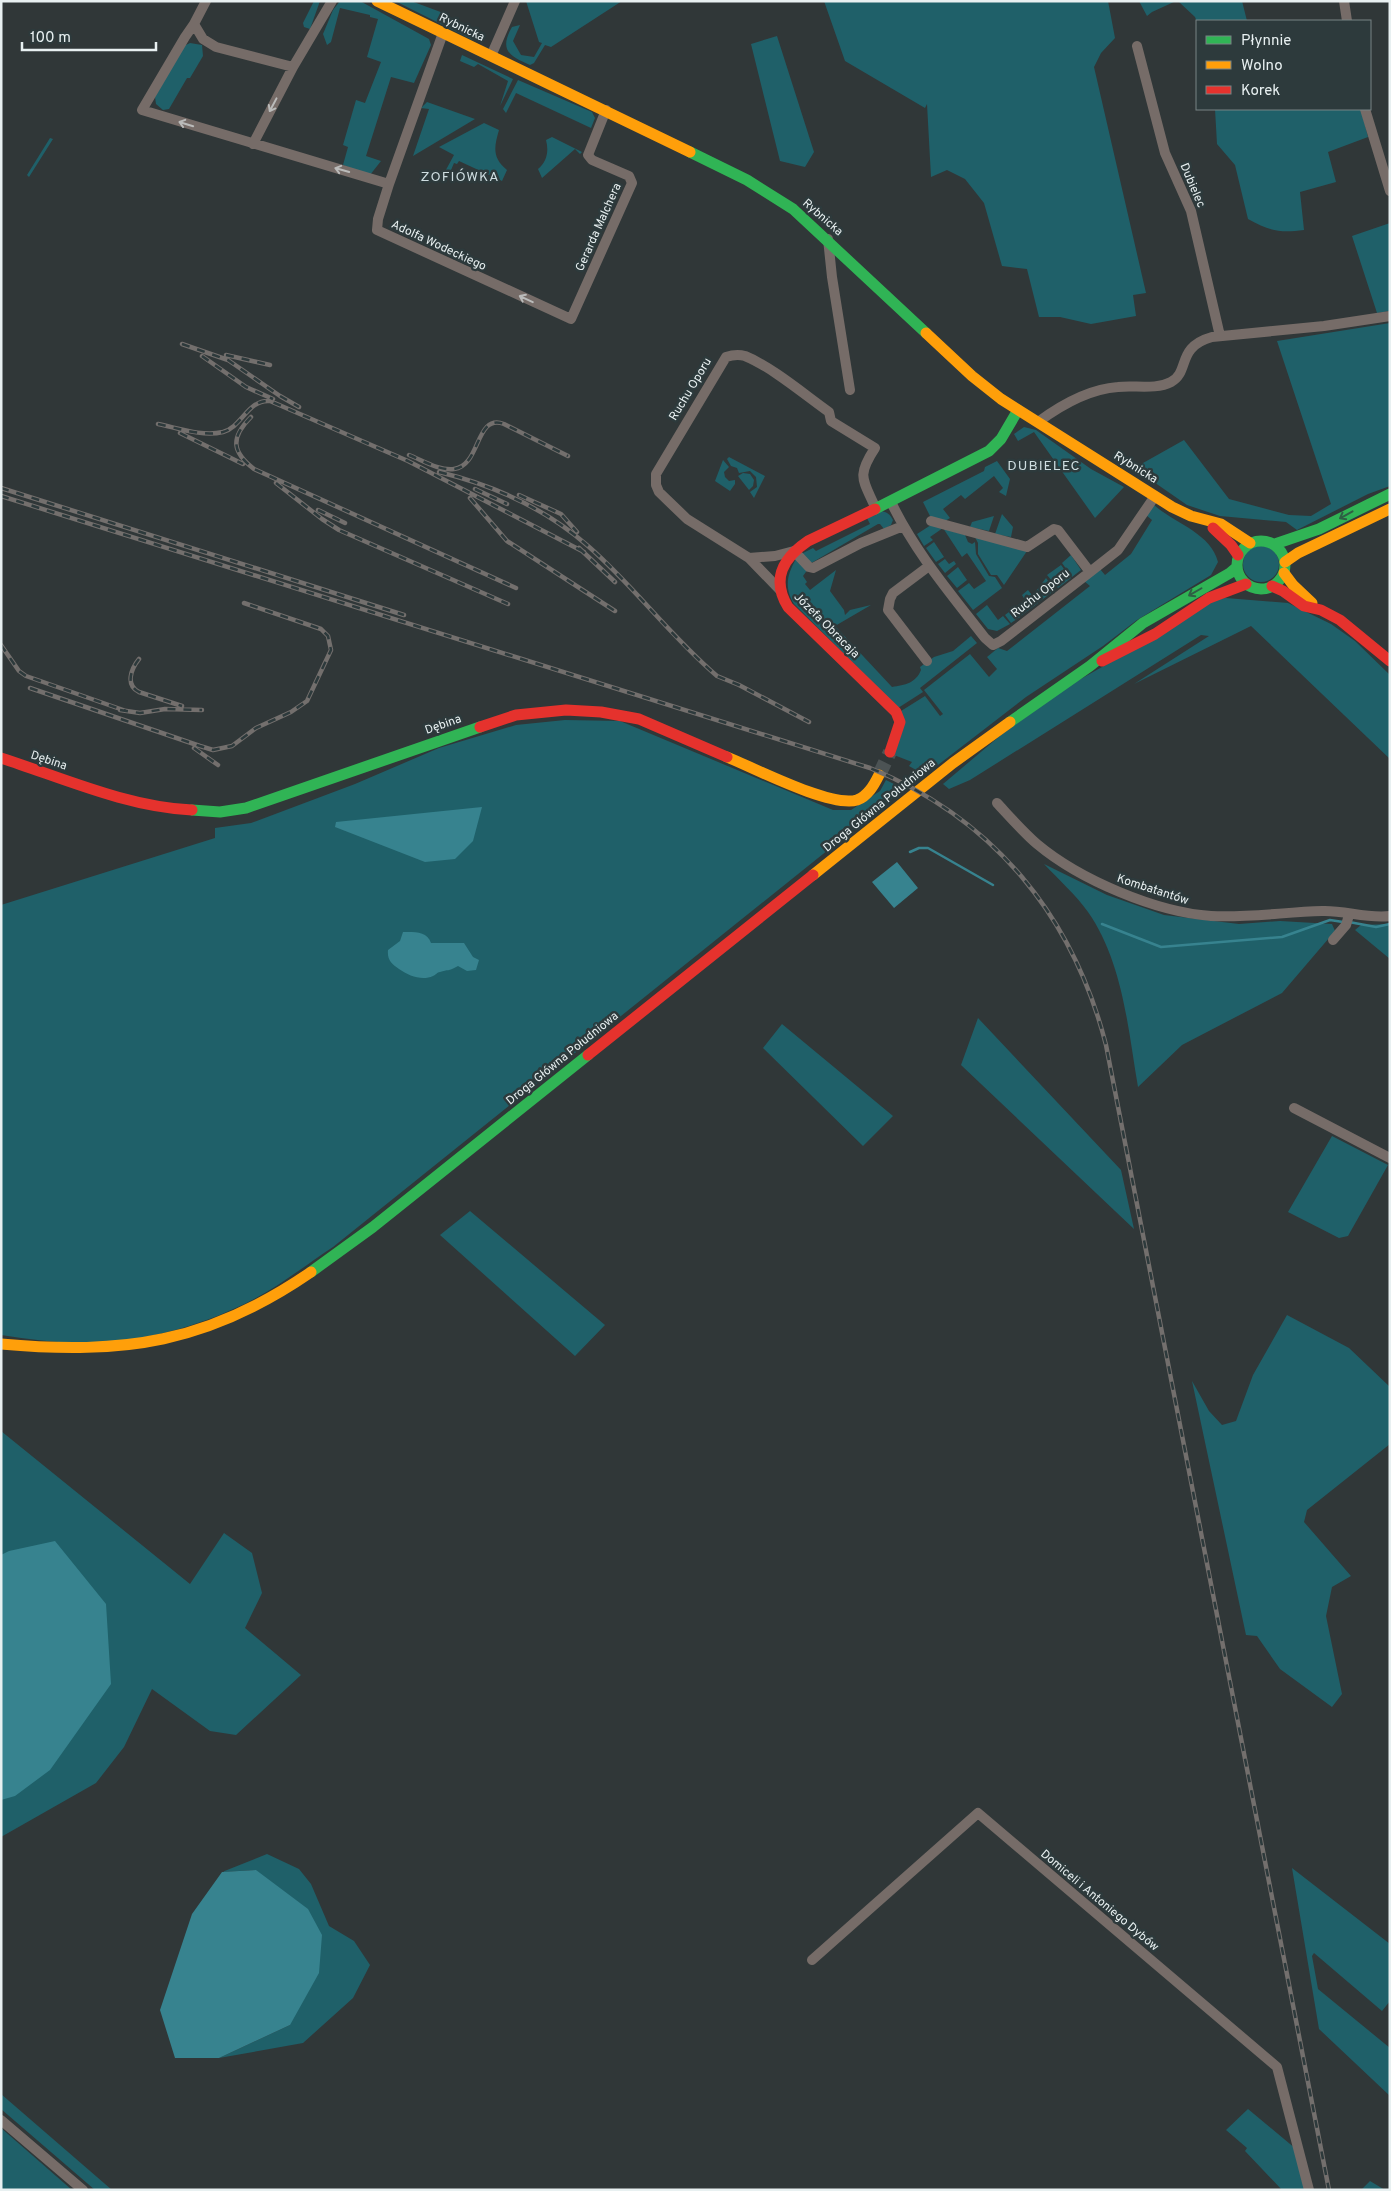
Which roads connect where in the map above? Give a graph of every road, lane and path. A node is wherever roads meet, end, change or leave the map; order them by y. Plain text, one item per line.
1 (206, 1) edge
2 (332, 1) edge
3 (377, 1) edge
4 (515, 1) edge
5 (1344, 1) edge
6 (1348, 20) edge
7 (194, 24) junction
8 (442, 33) junction
9 (1136, 46) dead end
10 (491, 56) junction
11 (293, 67) junction
12 (606, 110) junction
13 (1365, 110) edge
14 (252, 144) junction
15 (389, 184) junction
16 (1390, 191) edge
17 (828, 239) junction
18 (1390, 316) edge
19 (571, 319) joint
20 (1220, 336) junction
21 (850, 390) dead end
22 (1018, 410) junction
23 (1038, 422) junction
24 (1390, 494) edge
25 (1155, 496) junction
26 (890, 502) junction
27 (876, 509) junction
28 (1390, 509) edge
29 (1206, 521) junction
30 (931, 522) dead end
31 (902, 526) junction
32 (1250, 543) junction
33 (1275, 544) junction
34 (794, 551) junction
35 (749, 558) junction
36 (1238, 561) junction
37 (929, 566) junction
38 (1284, 567) junction
39 (1090, 572) junction
40 (1246, 584) junction
41 (1272, 586) junction
42 (780, 590) junction
43 (1320, 610) junction
44 (927, 660) dead end
45 (1390, 661) edge
46 (1090, 666) junction
47 (890, 752) tunnel mouth
48 (1, 758) edge
49 (879, 775) tunnel mouth
50 (997, 803) dead end
51 (1390, 916) edge
52 (1348, 919) junction
53 (1333, 940) dead end
54 (1294, 1108) dead end
55 (1390, 1158) edge
56 (1, 1344) edge
57 (812, 1960) dead end
58 (1, 2120) edge
59 (83, 2190) edge
60 (1310, 2190) edge

1 - 7 street
2 - 11 street
3 - 8 street, Rybnicka
4 - 10 street
5 - 6 street
7 - 11 street
14 -> 7 street
8 - 10 street, Rybnicka
8 - 15 street, Adolfa Wodeckiego
9 - 20 street, Dubielec
10 - 12 street, Rybnicka
11 -> 14 street
12 - 17 street, Rybnicka
12 - 19 street, Gerarda Malchera
13 - 16 street
15 -> 14 street
19 -> 15 street, Adolfa Wodeckiego
17 - 21 street
17 - 22 street, Rybnicka
18 - 20 street
20 - 23 street
22 - 23 street, Rybnicka
22 - 26 street
23 - 25 street, Rybnicka
24 -> 33 street
25 - 29 street, Rybnicka
25 - 39 street, Ruchu Oporu
26 - 27 street, Józefa Obracaja
26 - 31 street, Ruchu Oporu
27 - 34 street, Józefa Obracaja
27 - 35 street, Ruchu Oporu
28 - 38 street
29 - 32 street, Rybnicka
29 - 36 street, Rybnicka
30 - 39 street, Ruchu Oporu
31 - 34 street
31 - 37 street, Ruchu Oporu
32 - 33 street
32 - 36 street
33 - 38 street
34 - 35 street
34 - 42 street, Józefa Obracaja
35 - 42 street, Ruchu Oporu
36 - 40 street
36 -> 46 street, Droga Główna Południowa
37 - 39 street, Ruchu Oporu
37 - 44 street
38 - 41 street
38 - 43 street
40 - 41 street
40 - 46 street, Droga Główna Południowa
41 - 43 street
42 - 47 street, Józefa Obracaja
43 - 45 street
46 - 56 street, Droga Główna Południowa
48 - 49 street, Dębina
50 - 52 street, Kombatantów
51 - 52 street, Kombatantów
52 - 53 street
54 - 55 street
57 - 60 street, Domiceli i Antoniego Dybów
58 - 59 street

